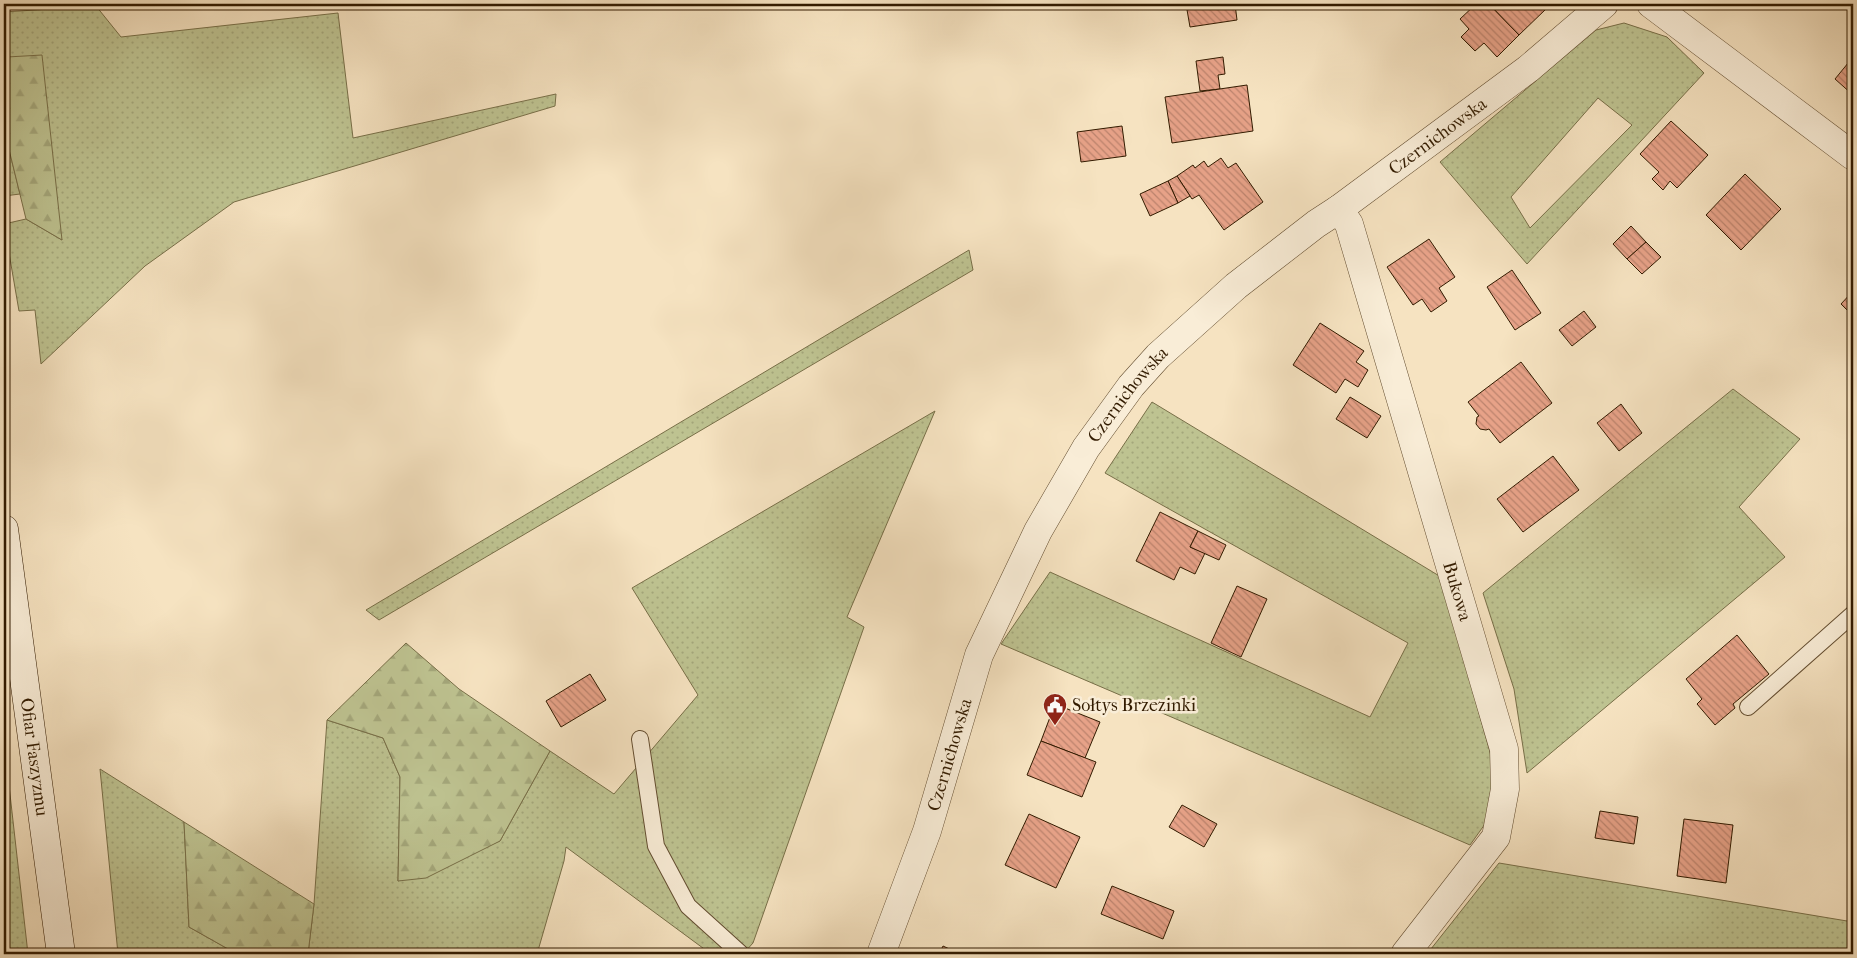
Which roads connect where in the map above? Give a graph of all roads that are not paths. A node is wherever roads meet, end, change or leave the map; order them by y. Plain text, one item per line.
1 (1604, 4) edge
2 (1651, 4) edge
3 (1853, 156) edge
4 (1339, 209) junction
5 (4, 529) edge
6 (1853, 614) edge
7 (1748, 707) dead end
8 (640, 739) dead end
9 (61, 954) edge
10 (741, 954) edge
11 (881, 954) edge
12 (1405, 954) edge

1 - 4 street, Czernichowska
2 - 3 street
4 - 11 street, Czernichowska
4 - 12 street, Bukowa
5 - 9 street, Ofiar Faszyzmu
6 - 7 lane
8 - 10 lane

